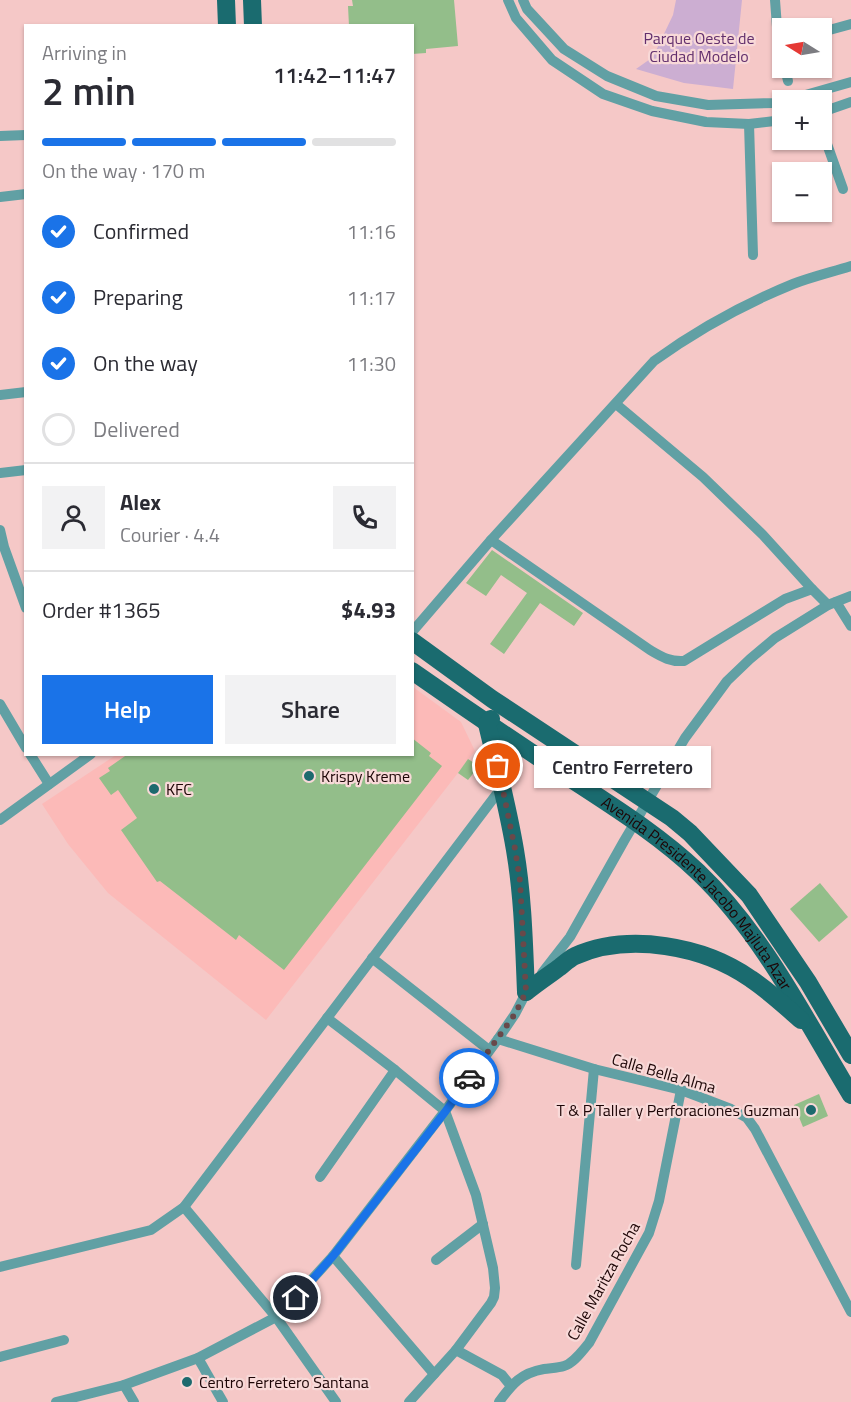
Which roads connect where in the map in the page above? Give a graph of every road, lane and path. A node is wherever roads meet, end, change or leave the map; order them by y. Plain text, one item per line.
1 (252, 0) edge
2 (508, 0) edge
3 (523, 0) edge
4 (775, 0) edge
5 (776, 18) edge
6 (253, 24) edge
7 (851, 24) edge
8 (832, 29) edge
9 (787, 78) edge
10 (788, 81) dead end
11 (851, 82) edge
12 (826, 90) edge
13 (851, 102) edge
14 (772, 103) edge
15 (832, 109) edge
16 (772, 121) edge
17 (749, 124) junction
18 (24, 135) edge
19 (0, 136) edge
20 (829, 150) edge
21 (843, 189) dead end
22 (24, 194) edge
23 (0, 196) edge
24 (753, 255) dead end
25 (851, 266) edge
26 (24, 392) edge
27 (0, 396) edge
28 (616, 404) junction
29 (24, 470) edge
30 (0, 472) edge
31 (0, 530) edge
32 (491, 540) junction
33 (812, 590) junction
34 (851, 596) edge
35 (24, 602) edge
36 (832, 604) junction
37 (851, 626) edge
38 (414, 630) edge
39 (414, 642) edge
40 (414, 672) edge
41 (0, 704) edge
42 (502, 705) junction
43 (487, 724) junction
44 (24, 745) edge
45 (31, 756) edge
46 (88, 756) edge
47 (49, 784) junction
48 (503, 787) junction
49 (0, 820) edge
50 (372, 958) junction
51 (526, 992) junction
52 (327, 1018) junction
53 (811, 1028) junction
54 (498, 1039) junction
55 (489, 1050) junction
56 (851, 1054) edge
57 (594, 1069) junction
58 (395, 1070) junction
59 (681, 1090) junction
60 (851, 1095) edge
61 (445, 1112) junction
62 (320, 1177) dead end
63 (184, 1207) junction
64 (483, 1224) junction
65 (333, 1256) junction
66 (436, 1260) dead end
67 (576, 1265) dead end
68 (0, 1267) edge
69 (851, 1312) edge
70 (276, 1317) junction
71 (64, 1340) dead end
72 (456, 1350) junction
73 (0, 1357) edge
74 (198, 1358) junction
75 (434, 1374) junction
76 (124, 1385) junction
77 (511, 1386) junction
78 (56, 1402) edge
79 (134, 1402) edge
80 (223, 1402) edge
81 (336, 1402) edge
82 (409, 1402) edge
83 (499, 1402) edge

1 - 6 main road
2 - 17 street
3 - 14 street
4 - 5 street
7 - 8 street
9 - 10 street
11 - 12 street
13 - 15 street
16 - 17 street
17 - 24 street
18 - 19 street
20 - 21 street
22 - 23 street
25 - 28 street
26 - 27 street
28 - 32 street
28 - 33 street
29 - 30 street
31 - 35 street
32 - 33 street
32 - 38 street
33 - 36 street
34 - 36 street
36 - 37 street
36 - 51 street
39 - 42 main road, Avenida Presidente Jacobo Majluta Azar
40 - 43 main road, Avenida Presidente Jacobo Majluta Azar
41 - 44 street
42 - 43 main road
42 - 56 main road, Avenida Presidente Jacobo Majluta Azar
43 - 48 main road
43 - 53 main road, Avenida Presidente Jacobo Majluta Azar
45 - 47 street
46 - 47 street
47 - 49 street
48 - 50 street
48 - 51 main road
50 - 52 street
50 - 55 street
51 - 53 main road
51 - 54 street
52 - 58 street
52 - 63 street
53 - 60 main road, Avenida Presidente Jacobo Majluta Azar
54 - 55 street
54 - 57 street, Calle Bella Alma
55 - 61 street
57 - 59 street, Calle Bella Alma
57 - 67 street
58 - 61 street
58 - 62 street
59 - 69 street, Calle Bella Alma
59 - 77 street, Calle Maritza Rocha
61 - 64 street
61 - 65 street
63 - 68 street
63 - 70 street
64 - 66 street
64 - 72 street
65 - 70 street
65 - 75 street
70 - 74 street
70 - 81 street
71 - 73 street
72 - 75 street
72 - 77 street
74 - 76 street
74 - 80 street
75 - 82 street
76 - 78 street
76 - 79 street
77 - 83 street, Calle Maritza Rocha

